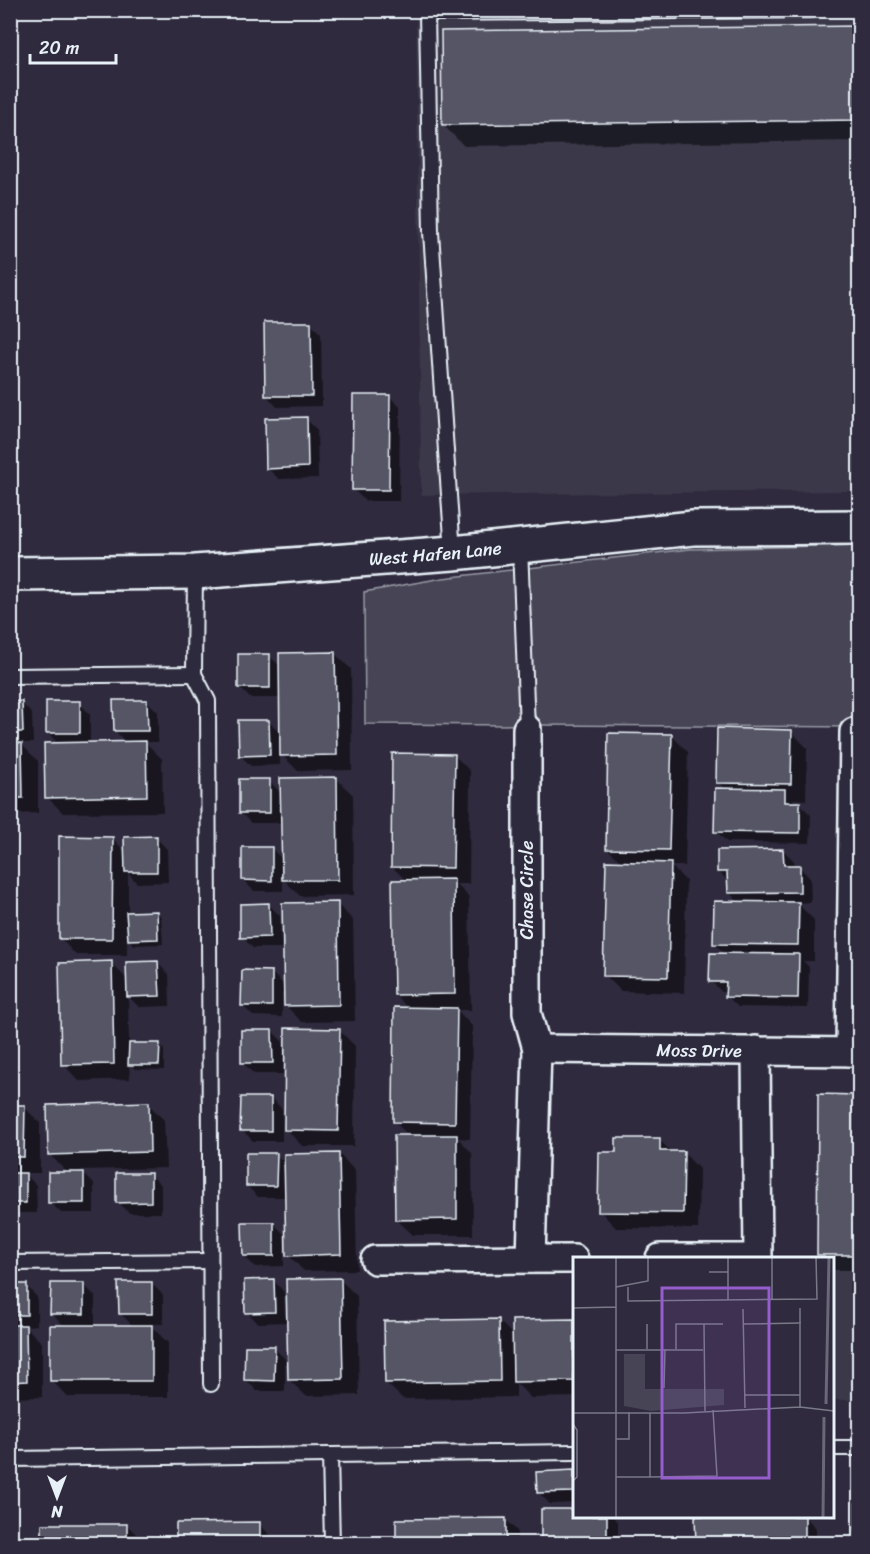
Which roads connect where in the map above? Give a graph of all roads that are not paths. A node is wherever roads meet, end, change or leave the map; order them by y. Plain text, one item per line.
1 (810, 10) edge
2 (860, 527) edge
3 (520, 546) junction
4 (453, 553) junction
5 (195, 572) junction
6 (10, 574) edge
7 (194, 674) junction
8 (10, 676) edge
9 (527, 729) joint
10 (854, 732) dead end
11 (537, 1048) junction
12 (756, 1050) junction
13 (855, 1052) edge
14 (758, 1257) edge
15 (531, 1259) junction
16 (573, 1259) edge
17 (375, 1260) dead end
18 (210, 1261) junction
19 (10, 1263) edge
20 (211, 1384) dead end
21 (834, 1448) edge
22 (860, 1448) edge
23 (573, 1452) edge
24 (330, 1455) junction
25 (10, 1459) edge
26 (332, 1544) edge

1 - 4 lane
2 - 3 main road, West Hafen Lane
3 - 4 main road, West Hafen Lane
3 - 9 lane
4 - 5 main road, West Hafen Lane
5 - 6 main road, West Hafen Lane
5 - 7 lane
7 - 8 lane
7 - 18 lane
9 - 11 street, Chase Circle
10 - 13 street
11 - 12 street, Moss Drive
11 - 15 street, Chase Circle
12 - 13 street, Moss Drive
12 - 14 street
15 - 16 street
15 - 17 street
18 - 19 lane
18 - 20 lane
21 - 22 lane
23 - 24 lane
24 - 25 lane
24 - 26 lane

